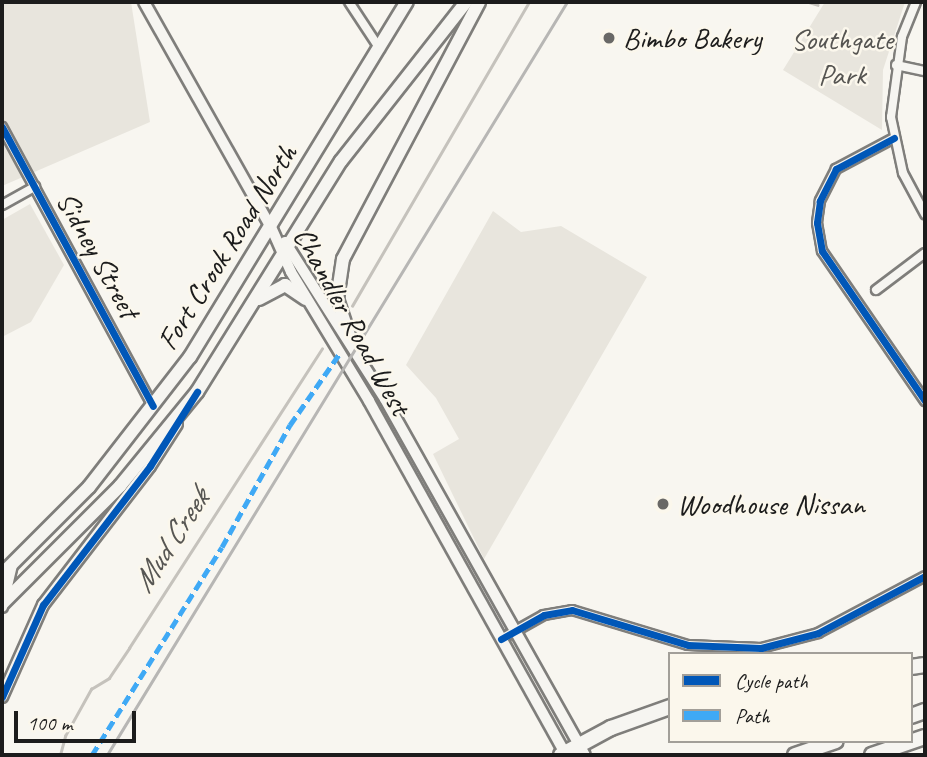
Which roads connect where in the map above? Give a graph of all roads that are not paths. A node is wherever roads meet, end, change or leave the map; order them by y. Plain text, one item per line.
1 (144, 2) edge
2 (349, 2) edge
3 (407, 2) edge
4 (466, 2) edge
5 (479, 2) edge
6 (916, 2) edge
7 (380, 49) junction
8 (896, 65) junction
9 (925, 71) edge
10 (2, 127) edge
11 (894, 138) junction
12 (35, 187) junction
13 (2, 205) edge
14 (925, 214) edge
15 (271, 227) junction
16 (285, 249) junction
17 (925, 253) edge
18 (876, 289) dead end
19 (306, 299) junction
20 (247, 312) junction
21 (352, 344) junction
22 (197, 392) junction
23 (925, 401) edge
24 (153, 405) junction
25 (7, 570) edge
26 (925, 576) edge
27 (2, 605) edge
28 (515, 631) junction
29 (501, 639) junction
30 (2, 697) edge
31 (668, 708) edge
32 (830, 743) edge
33 (907, 743) edge
34 (582, 750) edge
35 (564, 755) edge
36 (795, 755) edge
37 (872, 755) edge

1 - 15 main road, Chandler Road West
2 - 7 street
3 - 7 main road, Fort Crook Road North
4 - 16 main road, Fort Crook Road North
5 - 21 main road
6 - 8 street
7 - 15 main road, Fort Crook Road North
8 - 9 street
8 - 11 street
10 - 12 street, Sidney Street
11 - 14 street
11 - 23 street
12 - 13 street
12 - 24 street, Sidney Street
15 - 16 main road, Chandler Road West
15 - 24 main road, Fort Crook Road North
16 - 19 main road, Chandler Road West
16 - 20 main road, Fort Crook Road North
16 - 21 main road, Chandler Road West
17 - 18 street
19 - 20 main road
19 - 29 main road, Chandler Road West
20 - 22 main road, Fort Crook Road North
21 - 28 main road, Chandler Road West
22 - 27 main road, Fort Crook Road North
22 - 30 main road
24 - 25 main road, Fort Crook Road North
25 - 27 main road
26 - 28 street
28 - 29 street
28 - 34 main road, Chandler Road West
29 - 35 main road, Chandler Road West
31 - 34 highway
32 - 36 highway
33 - 37 highway
34 - 35 highway

